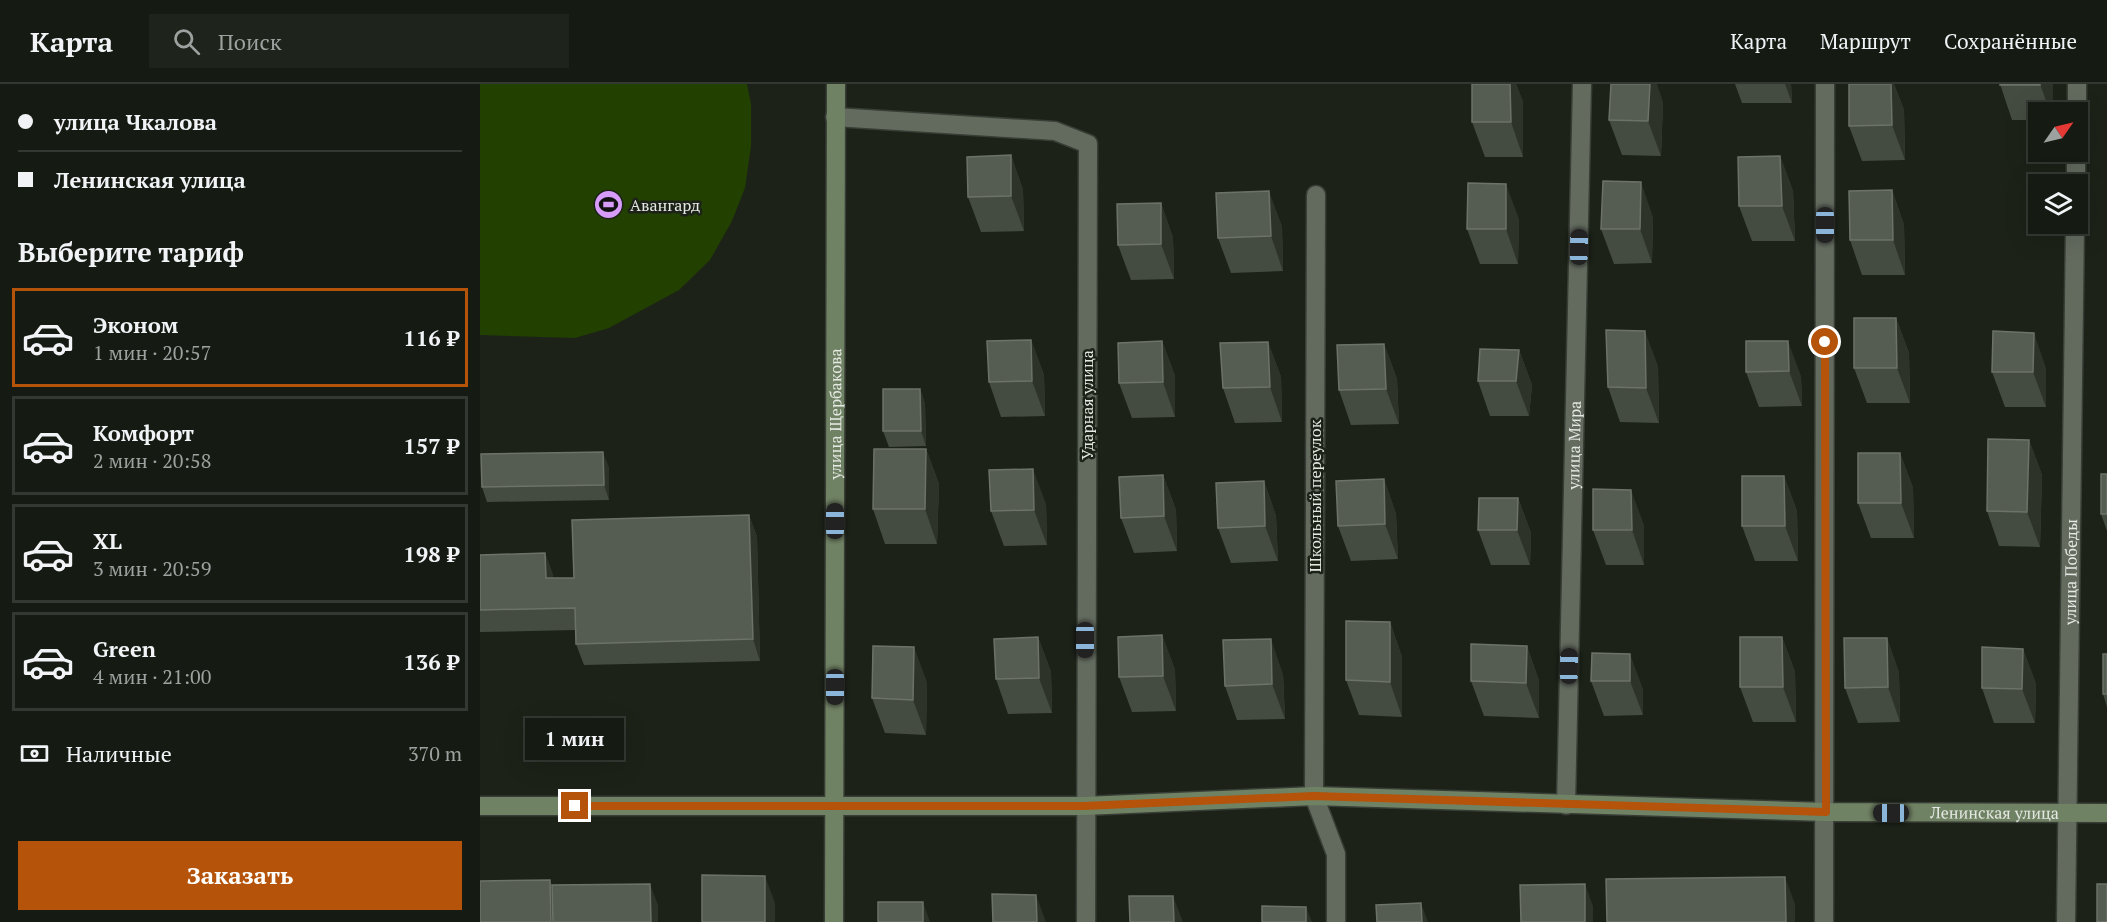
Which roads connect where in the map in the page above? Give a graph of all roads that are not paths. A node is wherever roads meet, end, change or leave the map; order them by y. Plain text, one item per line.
1 (836, 84) edge
2 (1582, 84) edge
3 (1825, 84) edge
4 (2077, 84) edge
5 (2077, 102) edge
6 (835, 117) junction
7 (1316, 195) dead end
8 (2075, 234) edge
9 (1314, 796) junction
10 (1566, 805) junction
11 (480, 806) edge
12 (835, 806) junction
13 (1084, 806) junction
14 (1826, 812) junction
15 (2067, 813) junction
16 (2107, 813) edge
17 (834, 922) edge
18 (1086, 922) edge
19 (1336, 922) edge
20 (1824, 922) edge
21 (2066, 922) edge

1 - 6 main road, улица Щербакова
2 - 10 street, улица Мира
3 - 14 street
4 - 5 street
6 - 12 main road, улица Щербакова
6 - 13 street, Ударная улица
7 - 9 street, Школьный переулок
8 - 15 street, улица Победы
9 - 10 main road, Ленинская улица
9 - 13 main road, Ленинская улица
9 - 19 street
10 - 14 main road, Ленинская улица
11 - 12 main road, Ленинская улица
12 - 13 main road, Ленинская улица
12 - 17 main road, улица Щербакова
13 - 18 street, Ударная улица
14 - 15 main road, Ленинская улица
14 - 20 street
15 - 16 main road, Ленинская улица
15 - 21 street, улица Победы

